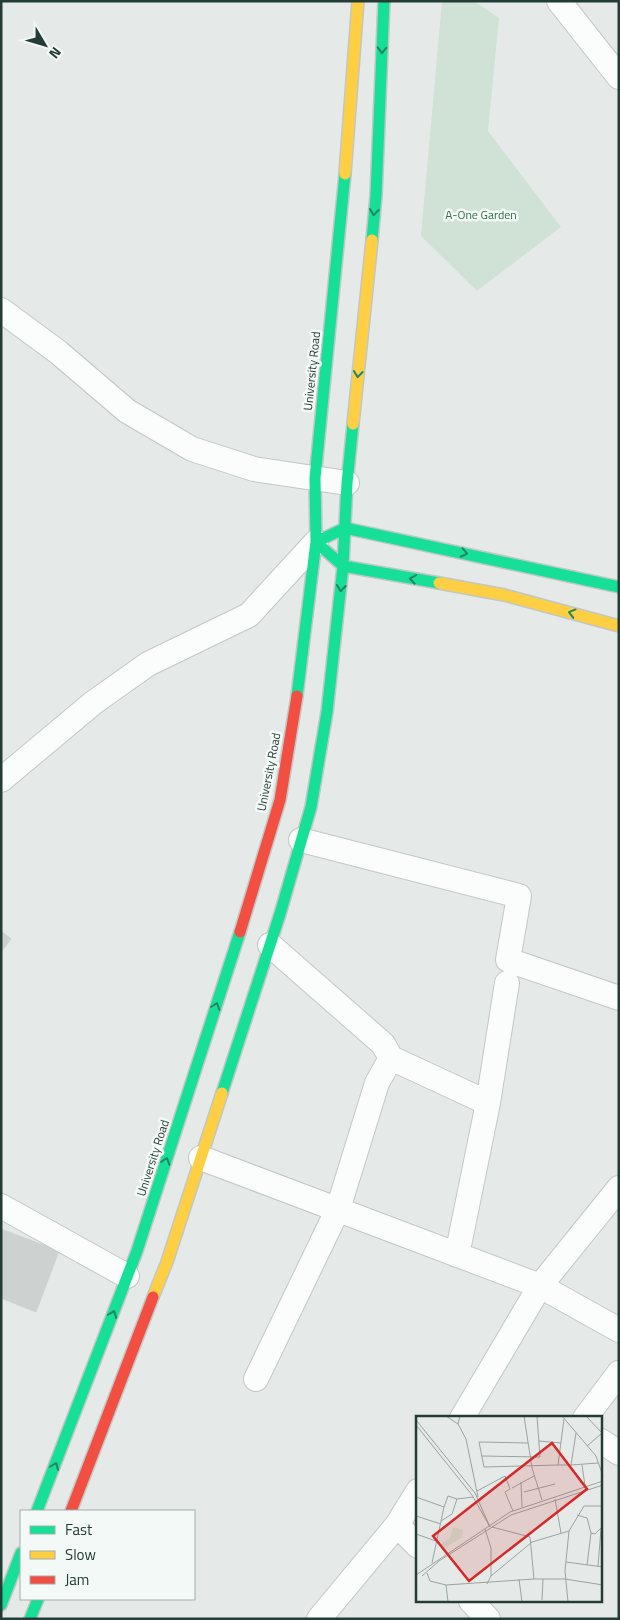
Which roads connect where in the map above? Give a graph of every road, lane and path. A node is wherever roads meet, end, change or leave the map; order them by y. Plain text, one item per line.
1 (358, 1) edge
2 (384, 1) edge
3 (559, 1) edge
4 (619, 77) edge
5 (1, 310) edge
6 (315, 478) junction
7 (347, 484) junction
8 (345, 528) junction
9 (316, 542) junction
10 (343, 566) junction
11 (619, 587) edge
12 (619, 626) edge
13 (1, 780) edge
14 (301, 840) junction
15 (270, 945) junction
16 (507, 982) dead end
17 (619, 998) edge
18 (391, 1058) junction
19 (488, 1104) junction
20 (201, 1158) junction
21 (619, 1188) edge
22 (1, 1206) edge
23 (338, 1210) junction
24 (458, 1255) junction
25 (128, 1276) junction
26 (540, 1286) junction
27 (619, 1330) edge
28 (619, 1373) edge
29 (256, 1379) dead end
30 (463, 1416) edge
31 (587, 1416) edge
32 (602, 1442) edge
33 (619, 1453) edge
34 (416, 1494) edge
35 (37, 1510) edge
36 (71, 1510) edge
37 (397, 1525) junction
38 (416, 1544) edge
39 (20, 1555) edge
40 (472, 1602) edge
41 (1, 1605) edge
42 (319, 1619) edge
43 (488, 1619) edge

1 - 6 street, University Road
2 -> 7 street
3 - 4 street
5 - 6 street
6 - 7 street
6 - 9 street, University Road
7 - 8 street
8 - 9 street
8 - 10 street
8 -> 11 street
9 - 10 street
9 - 13 street
25 -> 9 street, University Road
12 -> 10 street
10 -> 14 street
14 - 15 street
14 - 17 street
15 - 18 street
15 - 20 street
16 - 19 street
18 - 19 street
18 - 23 street
19 - 24 street
20 - 23 street
20 - 36 street
21 - 26 street
22 - 25 street
23 - 24 street
23 - 29 street
24 - 26 street
35 -> 25 street, University Road
26 - 27 street
26 - 30 street
28 - 31 street
32 - 33 street
34 - 37 street
37 - 38 street
37 - 42 street
39 - 41 street
40 - 43 street

